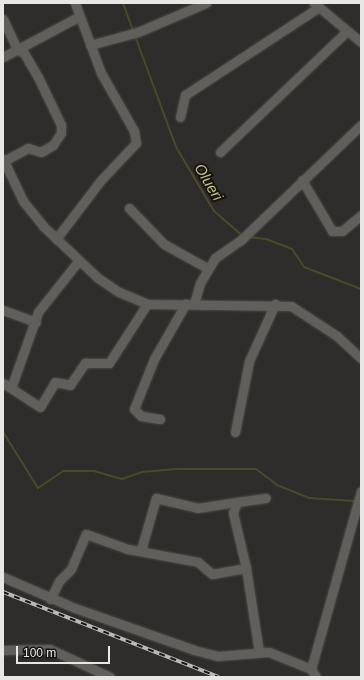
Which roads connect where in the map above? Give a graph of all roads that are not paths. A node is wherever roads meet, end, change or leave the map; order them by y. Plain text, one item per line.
1 (75, 3) edge
2 (206, 3) edge
3 (316, 5) edge
4 (192, 6) edge
5 (78, 17) junction
6 (3, 19) edge
7 (347, 31) junction
8 (359, 37) edge
9 (90, 45) junction
10 (17, 49) junction
11 (3, 56) edge
12 (180, 117) dead end
13 (361, 125) edge
14 (220, 152) dead end
15 (3, 160) edge
16 (302, 180) junction
17 (129, 208) dead end
18 (361, 215) edge
19 (56, 239) junction
20 (79, 260) junction
21 (207, 268) junction
22 (147, 304) junction
23 (190, 304) junction
24 (275, 304) junction
25 (3, 310) edge
26 (36, 322) junction
27 (361, 358) edge
28 (7, 386) edge
29 (160, 419) dead end
30 (235, 432) dead end
31 (361, 491) edge
32 (266, 498) dead end
33 (237, 502) junction
34 (141, 550) junction
35 (246, 568) junction
36 (3, 577) edge
37 (50, 599) junction
38 (3, 650) edge
39 (259, 652) junction
40 (314, 673) edge
41 (110, 677) edge

1 - 5 street
2 - 4 street
3 - 7 street
3 - 12 street
4 - 9 street
5 - 9 street
5 - 10 street
6 - 10 street
7 - 8 street
7 - 14 street
9 - 19 street
10 - 11 street
10 - 15 street
13 - 16 street
15 - 19 street
16 - 18 street
16 - 21 street
17 - 21 street
19 - 20 street
20 - 22 street
20 - 26 street
21 - 23 street
22 - 23 street
22 - 28 street
23 - 24 street
23 - 29 street
24 - 27 street
24 - 30 street
25 - 26 street
26 - 28 street
31 - 40 street
32 - 33 street
33 - 34 street
33 - 35 street
34 - 35 street
34 - 37 street
35 - 39 street
36 - 37 street
37 - 39 street
38 - 41 street
39 - 40 street

